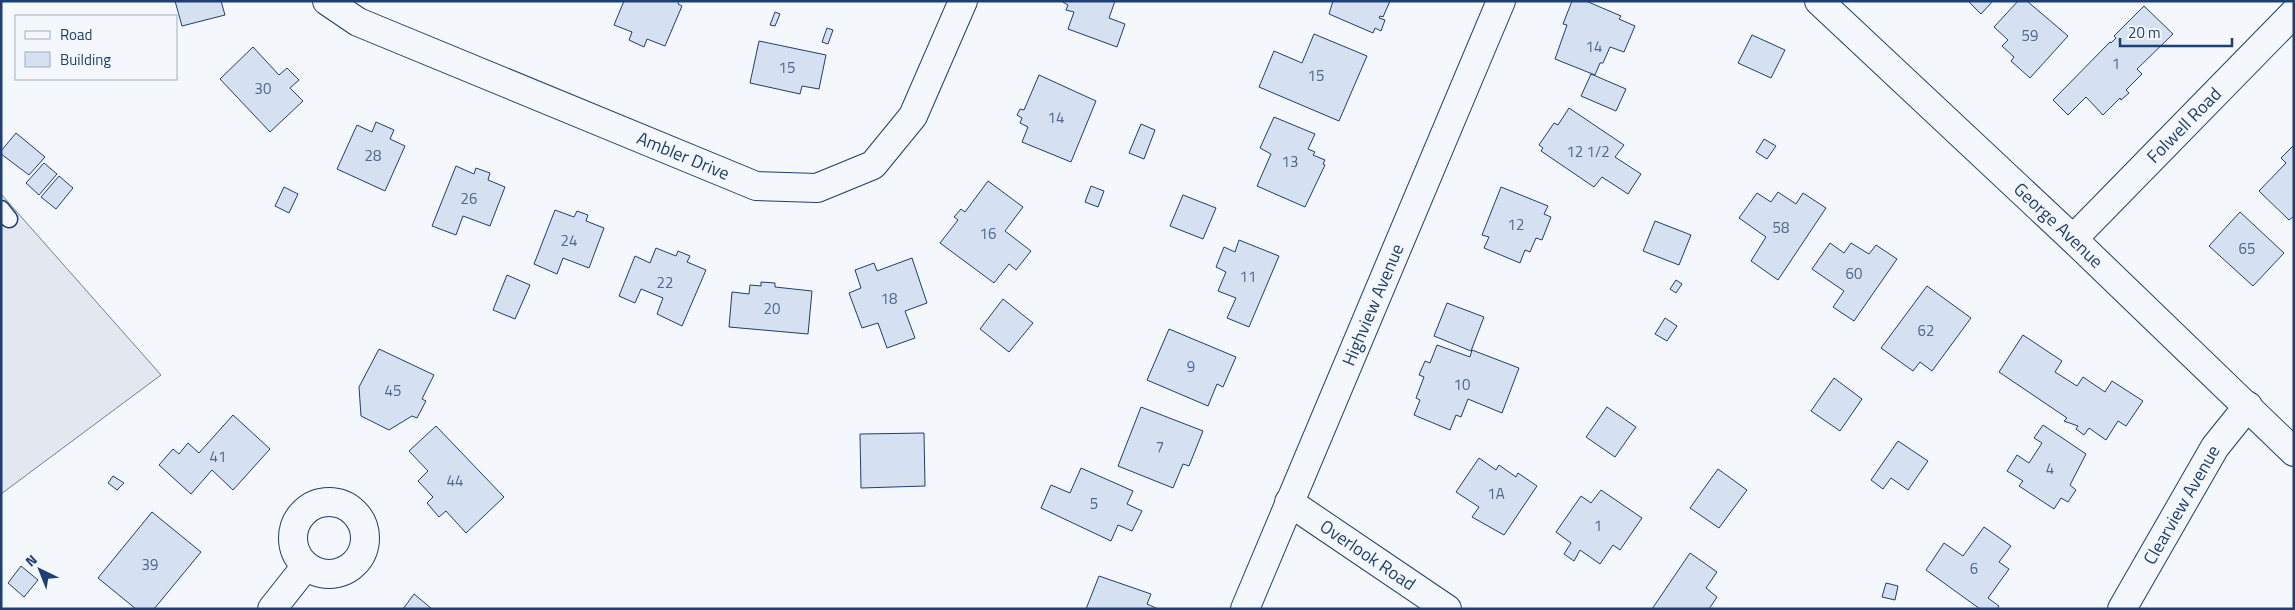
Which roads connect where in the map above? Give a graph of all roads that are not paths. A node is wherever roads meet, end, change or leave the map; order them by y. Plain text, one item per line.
1 (327, 1) edge
2 (963, 1) edge
3 (1501, 1) edge
4 (1820, 1) edge
5 (2294, 12) edge
6 (2073, 239) junction
7 (2248, 406) junction
8 (2294, 452) edge
9 (1289, 502) junction
10 (306, 566) dead end
11 (272, 609) edge
12 (1245, 609) edge
13 (1447, 609) edge
14 (2122, 609) edge

1 - 2 street, Ambler Drive
3 - 9 street, Highview Avenue
4 - 6 street, George Avenue
5 - 6 street, Folwell Road
6 - 7 street, George Avenue
7 - 8 street, George Avenue
7 - 14 street, Clearview Avenue
9 - 12 street, Highview Avenue
9 - 13 street, Overlook Road
10 - 11 street

